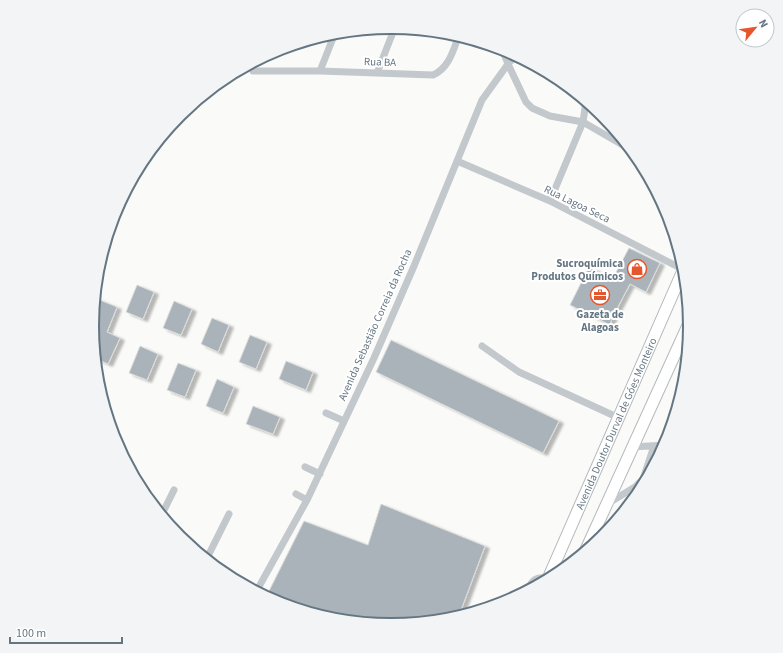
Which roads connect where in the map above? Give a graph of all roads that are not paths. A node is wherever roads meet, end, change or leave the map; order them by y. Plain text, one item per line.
1 (392, 34) edge
2 (332, 40) edge
3 (456, 42) edge
4 (505, 57) edge
5 (512, 60) edge
6 (508, 64) junction
7 (253, 71) dead end
8 (320, 71) junction
9 (377, 73) junction
10 (585, 108) edge
11 (583, 122) junction
12 (620, 143) edge
13 (457, 161) junction
14 (550, 201) junction
15 (677, 266) edge
16 (680, 279) edge
17 (684, 335) edge
18 (482, 346) dead end
19 (326, 413) dead end
20 (618, 418) junction
21 (344, 421) junction
22 (654, 446) junction
23 (659, 446) edge
24 (632, 447) junction
25 (305, 467) dead end
26 (645, 473) edge
27 (320, 474) junction
28 (638, 484) edge
29 (174, 490) dead end
30 (296, 494) dead end
31 (308, 500) junction
32 (607, 504) junction
33 (164, 510) edge
34 (229, 514) dead end
35 (590, 540) edge
36 (209, 555) edge
37 (552, 571) edge
38 (542, 577) edge
39 (531, 584) edge
40 (259, 587) edge

1 - 9 street
2 - 8 street
3 - 9 street, Rua BA
4 - 6 street
5 - 6 street, Avenida Sebastião Correia da Rocha
6 - 11 street
6 - 13 street, Avenida Sebastião Correia da Rocha
7 - 8 street, Rua BA
8 - 9 street, Rua BA
10 - 11 street
11 - 12 street
11 - 14 street
13 - 14 street, Rua Lagoa Seca
13 - 21 street, Avenida Sebastião Correia da Rocha
14 - 15 street, Rua Lagoa Seca
16 - 20 highway, Avenida Doutor Durval de Góes Monteiro
17 - 24 highway, Avenida Doutor Durval de Góes Monteiro
18 - 20 street
19 - 21 street
20 - 37 highway, Avenida Doutor Durval de Góes Monteiro
21 - 27 street, Avenida Sebastião Correia da Rocha
22 - 23 street
22 - 24 street
22 - 26 street
24 - 32 highway, Avenida Doutor Durval de Góes Monteiro
25 - 27 street
27 - 31 street, Avenida Sebastião Correia da Rocha
28 - 32 street
29 - 33 street
30 - 31 street
31 - 40 street, Avenida Sebastião Correia da Rocha
32 - 35 highway, Avenida Doutor Durval de Góes Monteiro
34 - 36 street
38 - 39 street

